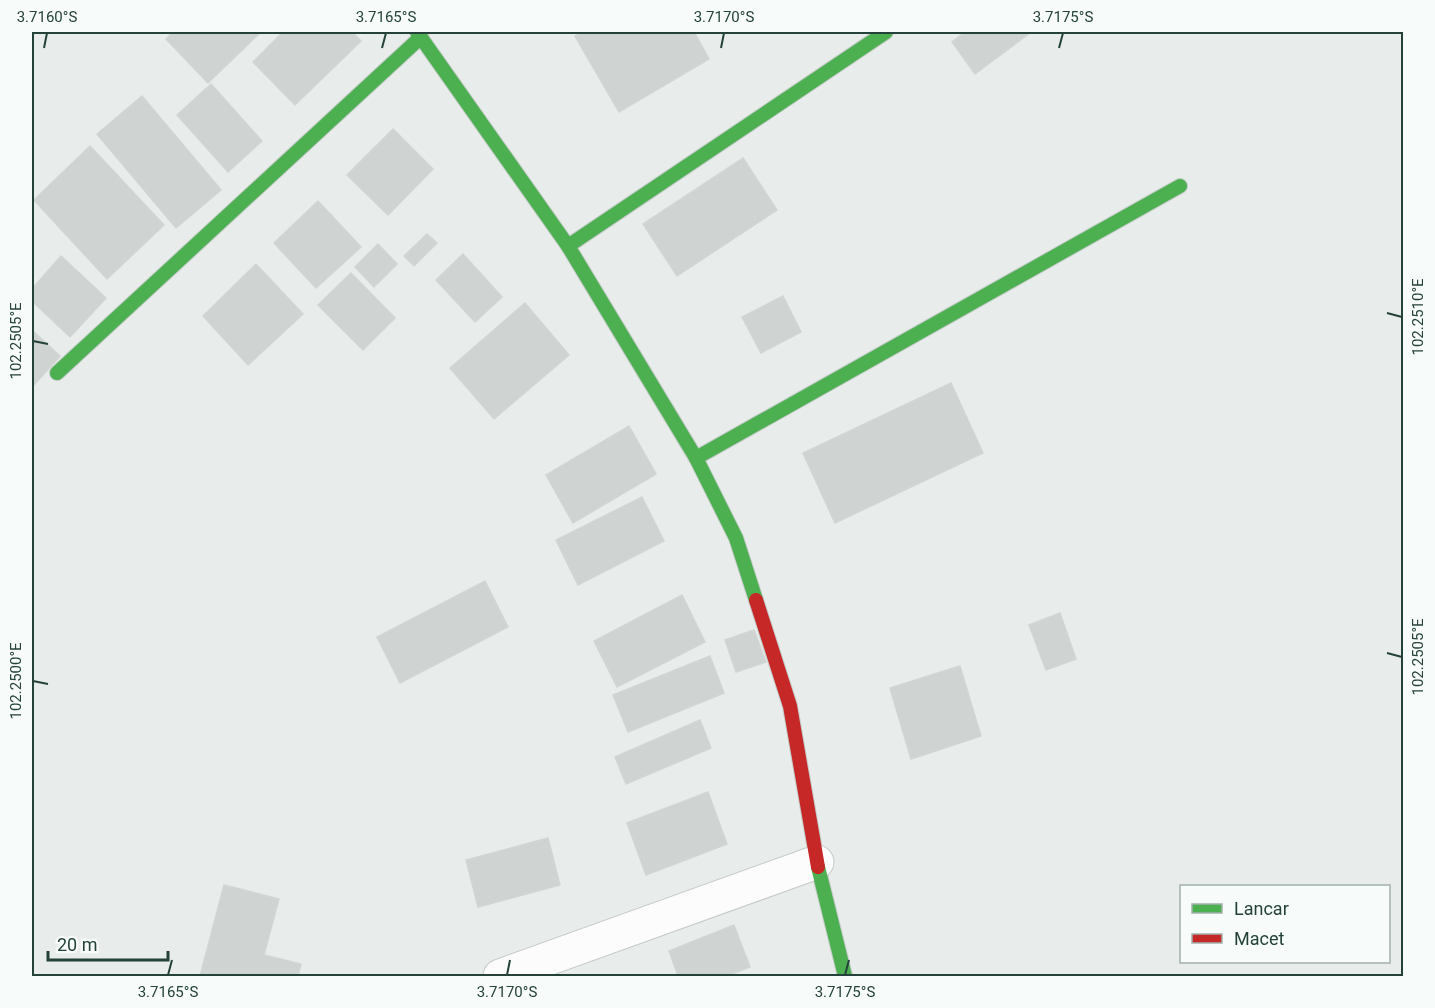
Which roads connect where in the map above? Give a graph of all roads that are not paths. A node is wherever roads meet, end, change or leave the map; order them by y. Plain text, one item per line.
1 (886, 32) edge
2 (419, 34) edge
3 (1180, 186) dead end
4 (568, 246) junction
5 (57, 373) dead end
6 (696, 459) junction
7 (817, 862) junction
8 (500, 976) edge
9 (845, 976) edge

1 - 4 main road
2 - 4 main road
2 - 5 main road
3 - 6 main road
4 - 6 main road
6 - 7 main road
7 - 8 street
7 - 9 main road

